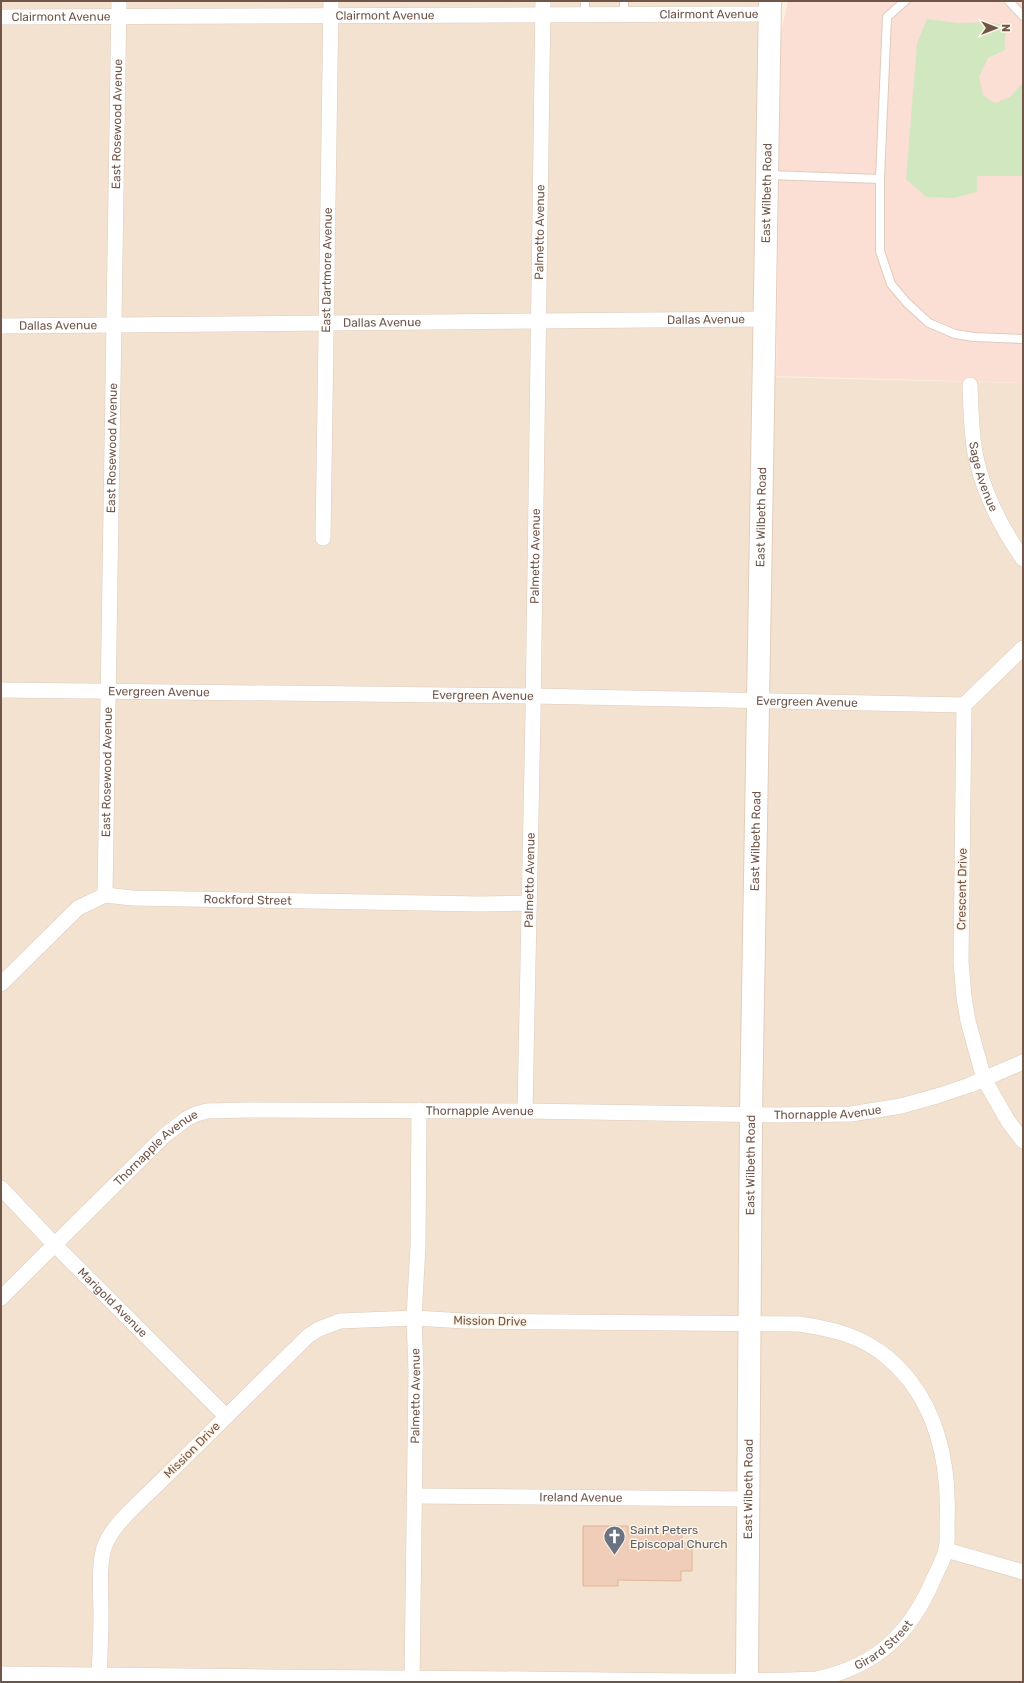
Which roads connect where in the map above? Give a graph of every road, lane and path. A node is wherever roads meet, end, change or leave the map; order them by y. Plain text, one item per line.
1 (119, 1) edge
2 (331, 1) edge
3 (905, 1) edge
4 (1009, 1) edge
5 (769, 7) edge
6 (543, 8) edge
7 (585, 8) edge
8 (624, 8) edge
9 (331, 16) junction
10 (1023, 16) edge
11 (1, 17) edge
12 (119, 17) junction
13 (766, 175) junction
14 (880, 179) junction
15 (763, 319) junction
16 (540, 321) junction
17 (326, 323) junction
18 (114, 325) junction
19 (1, 326) edge
20 (1023, 338) edge
21 (970, 385) dead end
22 (323, 538) dead end
23 (1023, 559) edge
24 (1023, 648) edge
25 (1, 690) edge
26 (108, 691) junction
27 (534, 696) junction
28 (757, 701) junction
29 (964, 705) junction
30 (105, 895) junction
31 (529, 903) junction
32 (1, 984) edge
33 (1023, 1062) edge
34 (984, 1079) junction
35 (419, 1110) junction
36 (525, 1111) junction
37 (750, 1114) junction
38 (1023, 1141) edge
39 (1, 1188) edge
40 (55, 1245) junction
41 (1, 1298) edge
42 (414, 1318) junction
43 (749, 1323) junction
44 (226, 1416) junction
45 (414, 1496) junction
46 (748, 1500) junction
47 (946, 1550) junction
48 (1023, 1572) edge
49 (1, 1674) edge
50 (99, 1678) edge
51 (412, 1680) edge
52 (541, 1680) edge
53 (620, 1681) edge
54 (747, 1682) edge

1 - 12 street, East Rosewood Avenue
2 - 9 street, East Dartmore Avenue
3 - 14 lane
4 - 10 lane
5 - 8 street, Clairmont Avenue
5 - 13 main road, East Wilbeth Road
6 - 7 street, Clairmont Avenue
6 - 9 street, Clairmont Avenue
6 - 16 street, Palmetto Avenue
7 - 8 street, Clairmont Avenue
9 - 12 street, Clairmont Avenue
9 - 17 street, East Dartmore Avenue
11 - 12 street, Clairmont Avenue
12 - 18 street, East Rosewood Avenue
13 - 14 lane
13 - 15 main road, East Wilbeth Road
14 - 20 lane
15 - 16 street, Dallas Avenue
15 - 28 main road, East Wilbeth Road
16 - 17 street, Dallas Avenue
16 - 27 street, Palmetto Avenue
17 - 18 street, Dallas Avenue
17 - 22 street, East Dartmore Avenue
18 - 19 street, Dallas Avenue
18 - 26 street, East Rosewood Avenue
21 - 23 street, Sage Avenue
24 - 29 street
25 - 26 street, Evergreen Avenue
26 - 27 street, Evergreen Avenue
26 - 30 street, East Rosewood Avenue
27 - 28 street, Evergreen Avenue
27 - 31 street, Palmetto Avenue
28 - 29 street, Evergreen Avenue
28 - 37 main road, East Wilbeth Road
29 - 34 street, Crescent Drive
30 - 31 street, Rockford Street
30 - 32 street
31 - 36 street, Palmetto Avenue
33 - 34 street, Thornapple Avenue
34 - 37 street, Thornapple Avenue
34 - 38 street, Crescent Drive
35 - 36 street, Thornapple Avenue
35 - 40 street, Thornapple Avenue
35 - 42 street, Palmetto Avenue
36 - 37 street, Thornapple Avenue
37 - 43 main road, East Wilbeth Road
39 - 40 street, Marigold Avenue
40 - 41 street, Thornapple Avenue
40 - 44 street, Marigold Avenue
42 - 43 street, Mission Drive
42 - 44 street, Mission Drive
42 - 45 street, Palmetto Avenue
43 - 46 main road, East Wilbeth Road
43 - 47 street, Mission Drive
44 - 50 street, Mission Drive
45 - 46 street, Ireland Avenue
45 - 51 street, Palmetto Avenue
46 - 54 main road, East Wilbeth Road
47 - 48 street
47 - 54 street, Girard Street
49 - 50 street, Girard Street
50 - 51 street, Girard Street
51 - 52 street, Girard Street
52 - 53 street, Girard Street
53 - 54 street, Girard Street

